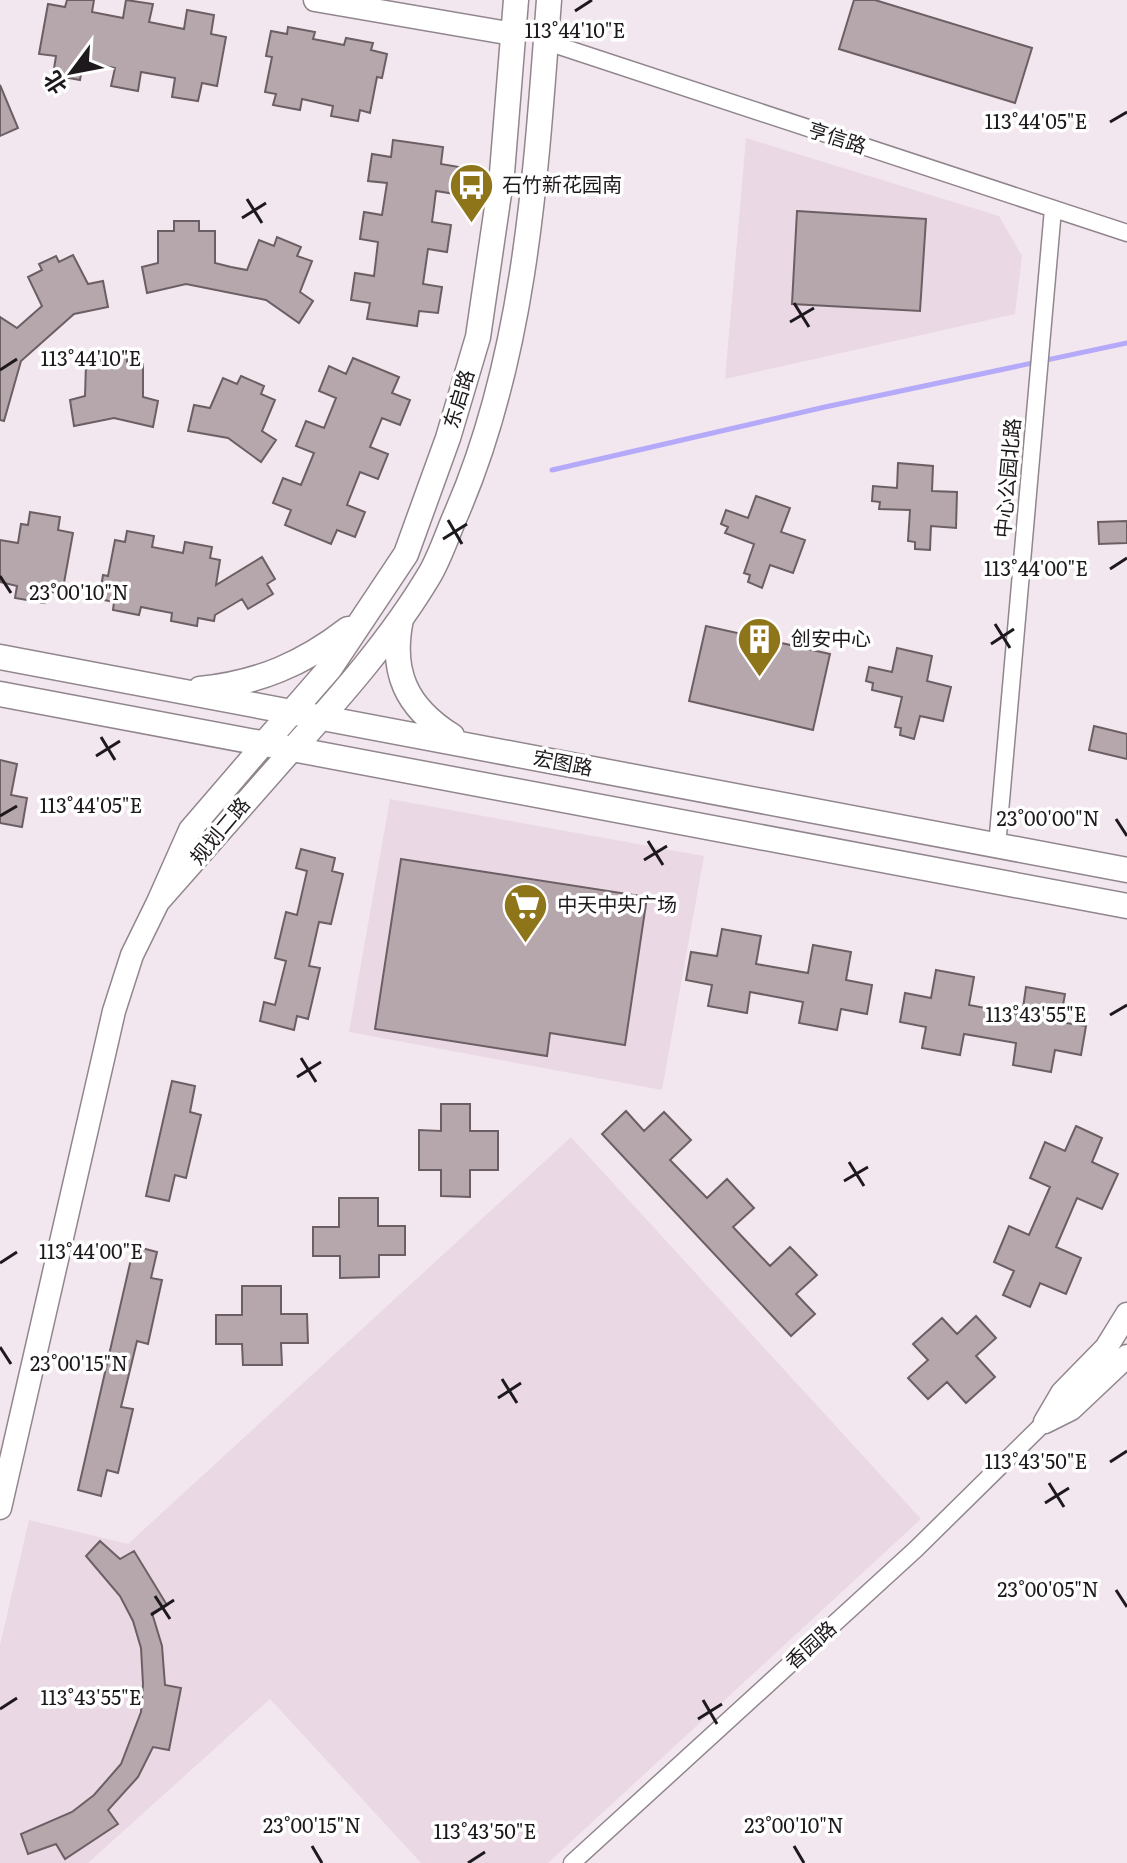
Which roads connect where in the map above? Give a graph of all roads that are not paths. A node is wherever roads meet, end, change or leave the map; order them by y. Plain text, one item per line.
1 (315, 0) edge
2 (516, 0) edge
3 (549, 0) edge
4 (513, 34) junction
5 (547, 42) junction
6 (1053, 209) junction
7 (1127, 233) edge
8 (402, 612) junction
9 (366, 615) junction
10 (0, 657) edge
11 (179, 691) junction
12 (0, 694) edge
13 (292, 713) junction
14 (321, 718) junction
15 (465, 744) junction
16 (263, 745) junction
17 (291, 751) junction
18 (997, 846) junction
19 (1127, 870) edge
20 (158, 902) junction
21 (1127, 906) edge
22 (1127, 1314) edge
23 (1127, 1356) edge
24 (1045, 1422) junction
25 (0, 1506) edge
26 (572, 1863) edge

1 - 4 street
2 - 4 main road, 东启路
3 - 5 main road, 东启路
4 - 9 main road, 东启路
5 - 6 street, 亨信路
5 - 8 main road, 东启路
6 - 7 street, 亨信路
6 - 18 street, 中心公园北路
8 - 14 main road, 规划二路
8 - 15 main road
9 - 11 main road
9 - 13 main road, 东启路
10 - 11 main road, 宏图路
11 - 13 main road, 宏图路
12 - 16 main road, 宏图路
13 - 14 main road, 宏图路
13 - 16 main road, 东启路
14 - 15 main road, 宏图路
14 - 17 main road, 规划二路
15 - 18 main road, 宏图路
16 - 17 main road, 宏图路
16 - 20 street, 规划二路
17 - 20 street, 规划二路
17 - 21 main road, 宏图路
18 - 19 main road, 宏图路
20 - 25 street
22 - 24 street, 香园路
23 - 24 street, 香园路
24 - 26 street, 香园路

